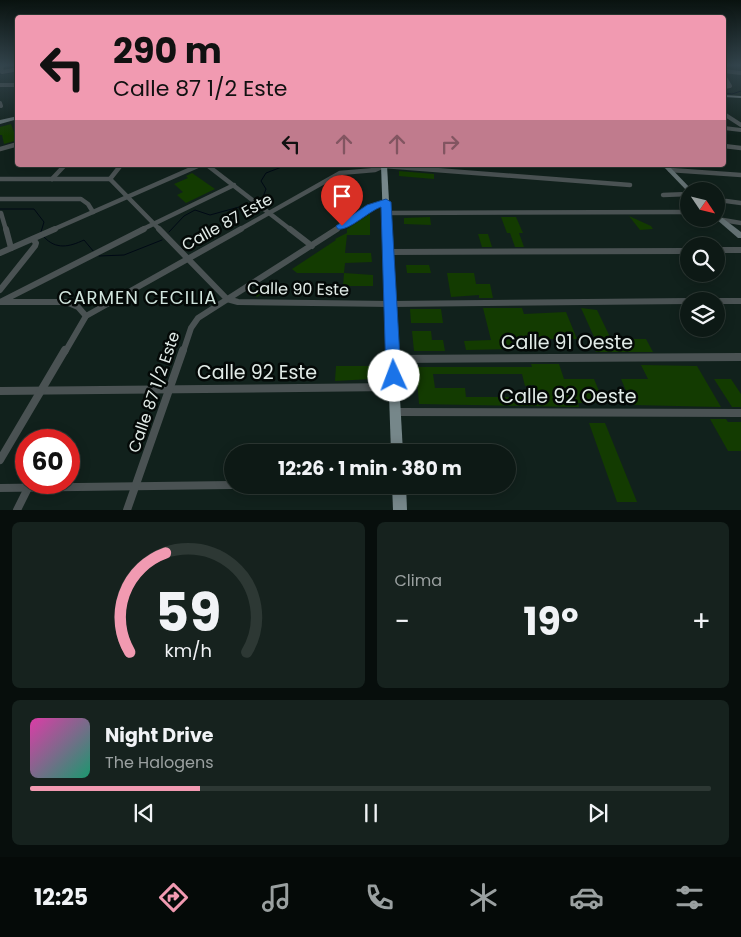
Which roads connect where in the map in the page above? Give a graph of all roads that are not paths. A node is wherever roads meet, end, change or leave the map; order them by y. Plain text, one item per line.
1 (726, 96) edge
2 (741, 97) edge
3 (726, 115) edge
4 (741, 117) edge
5 (730, 118) junction
6 (15, 119) edge
7 (0, 122) edge
8 (741, 125) edge
9 (726, 128) edge
10 (741, 130) edge
11 (15, 145) edge
12 (726, 146) edge
13 (741, 148) edge
14 (0, 149) edge
15 (63, 167) edge
16 (119, 167) edge
17 (195, 167) edge
18 (211, 167) edge
19 (382, 167) edge
20 (384, 167) edge
21 (397, 167) edge
22 (667, 167) edge
23 (741, 175) edge
24 (0, 179) edge
25 (52, 179) junction
26 (110, 179) junction
27 (680, 182) edge
28 (234, 185) junction
29 (630, 185) dead end
30 (680, 194) edge
31 (663, 195) dead end
32 (127, 197) junction
33 (0, 199) edge
34 (726, 201) dead end
35 (386, 202) junction
36 (741, 204) edge
37 (93, 212) junction
38 (680, 212) edge
39 (1, 213) edge
40 (270, 213) junction
41 (386, 213) junction
42 (725, 220) edge
43 (725, 222) edge
44 (741, 223) edge
45 (154, 224) junction
46 (741, 236) edge
47 (36, 238) junction
48 (312, 246) junction
49 (11, 248) junction
50 (725, 250) edge
51 (741, 250) edge
52 (680, 251) edge
53 (388, 252) junction
54 (0, 253) edge
55 (188, 259) junction
56 (0, 290) edge
57 (227, 300) junction
58 (680, 301) edge
59 (725, 301) edge
60 (741, 301) edge
61 (391, 304) junction
62 (86, 316) junction
63 (741, 357) edge
64 (393, 359) junction
65 (394, 387) junction
66 (170, 389) junction
67 (0, 391) edge
68 (40, 391) junction
69 (395, 412) junction
70 (741, 413) edge
71 (397, 444) edge
72 (0, 460) edge
73 (224, 484) edge
74 (136, 486) junction
75 (80, 487) edge
76 (0, 488) edge
77 (15, 488) edge
78 (25, 494) edge
79 (399, 494) edge
80 (17, 510) edge
81 (127, 510) edge
82 (400, 510) edge

1 - 2 main road
3 - 5 street
4 - 5 street
5 - 8 street
6 - 7 main road
9 - 10 street
11 - 14 street
12 - 13 street
15 - 25 street
16 - 26 street
17 - 32 street
18 - 28 street
19 - 40 street, Calle 87 Este
20 - 35 main road
21 - 29 street, Calle 87 Este
22 - 23 street
22 - 27 main road
24 - 25 street
25 - 26 street
26 - 32 street, Calle 90 Este
28 - 40 street
28 - 45 street
30 - 31 street
32 - 37 street
32 - 45 street, Calle 90 Este
33 - 37 street
34 - 36 street
35 - 41 main road
35 - 48 street, Calle 87 1/2 Este
37 - 47 street
38 - 41 street
39 - 49 street
40 - 48 street
40 - 55 street, Calle 87 Este
41 - 53 main road
42 - 44 street
43 - 46 main road
45 - 55 street, Calle 90 Este
45 - 62 street
47 - 49 street
47 - 56 street
48 - 57 street, Calle 87 1/2 Este
49 - 54 street
50 - 51 street
52 - 53 street
53 - 61 main road
55 - 57 street, Calle 90 Este
55 - 62 street, Calle 87 Este
57 - 61 street, Calle 90 Este
57 - 66 street, Calle 87 1/2 Este
58 - 61 street, Calle 90 Este
59 - 60 street
61 - 64 main road
62 - 68 street
63 - 64 street, Calle 91 Oeste
64 - 65 main road
65 - 66 street, Calle 92 Este
65 - 69 main road
66 - 68 street, Calle 92 Este
66 - 74 street, Calle 87 1/2 Este
67 - 68 street, Calle 92 Este
68 - 72 street
69 - 70 street, Calle 92 Oeste
69 - 71 main road
73 - 74 street
74 - 75 street
74 - 81 street, Calle 87 1/2 Este
76 - 77 street
78 - 80 street
79 - 82 main road

